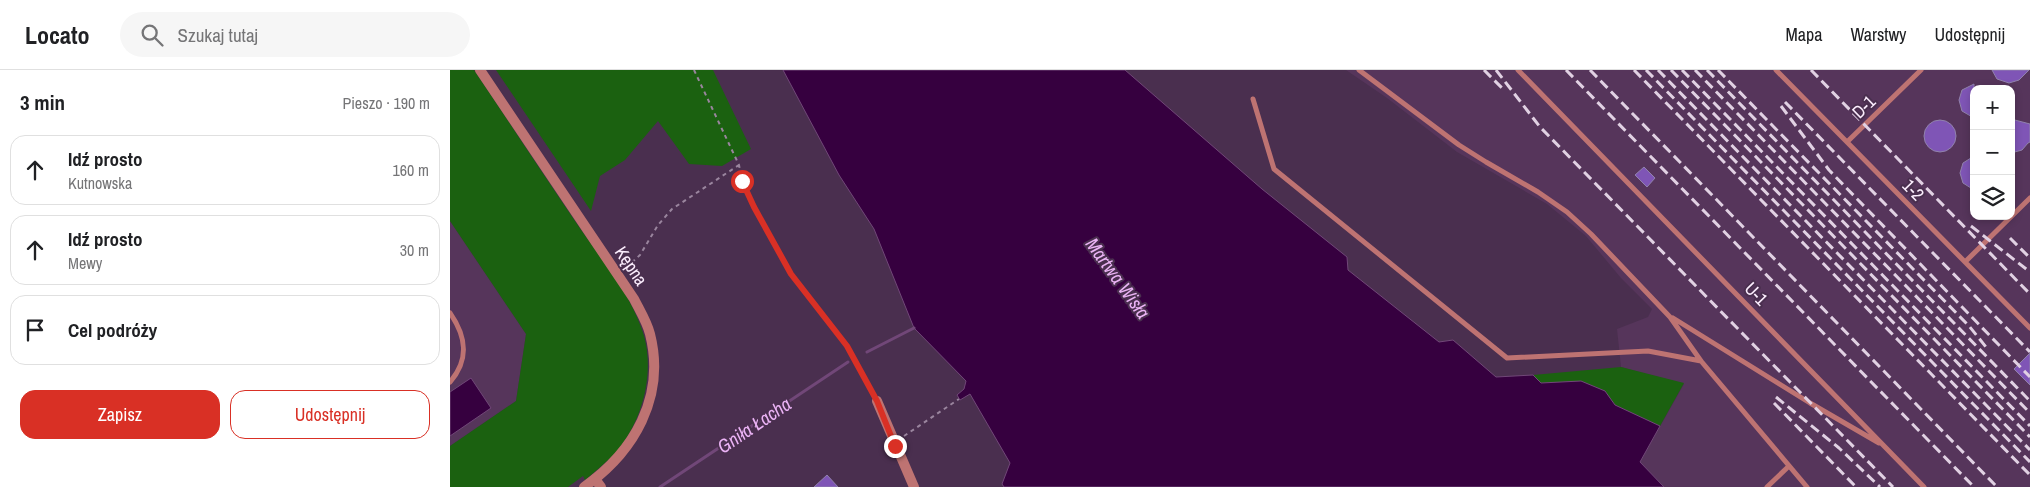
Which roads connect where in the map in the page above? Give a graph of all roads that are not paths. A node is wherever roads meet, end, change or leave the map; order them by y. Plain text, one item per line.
1 (480, 70) edge
2 (1359, 70) edge
3 (1518, 70) edge
4 (1776, 70) edge
5 (1921, 70) edge
6 (1253, 99) dead end
7 (1847, 142) junction
8 (2030, 198) edge
9 (1964, 262) junction
10 (450, 313) edge
11 (1670, 316) junction
12 (2030, 328) edge
13 (1701, 361) junction
14 (450, 382) edge
15 (877, 401) road end
16 (1885, 446) junction
17 (1789, 466) junction
18 (598, 483) edge
19 (584, 487) edge
20 (914, 487) edge
21 (1767, 487) edge
22 (1807, 487) edge
23 (1924, 487) edge

1 - 18 street, Kępna
2 - 11 lane
3 - 16 lane, U-1
4 - 7 lane, 1-2
5 - 7 lane, D-1
6 - 13 lane
7 - 9 lane, 1-2
8 - 9 lane
9 - 12 lane, 1-2
10 - 14 lane
11 - 13 lane
11 - 16 lane
13 - 17 lane
15 - 20 street
16 - 23 lane, U-1
17 - 21 lane
17 - 22 lane
18 - 19 street, Kępna

